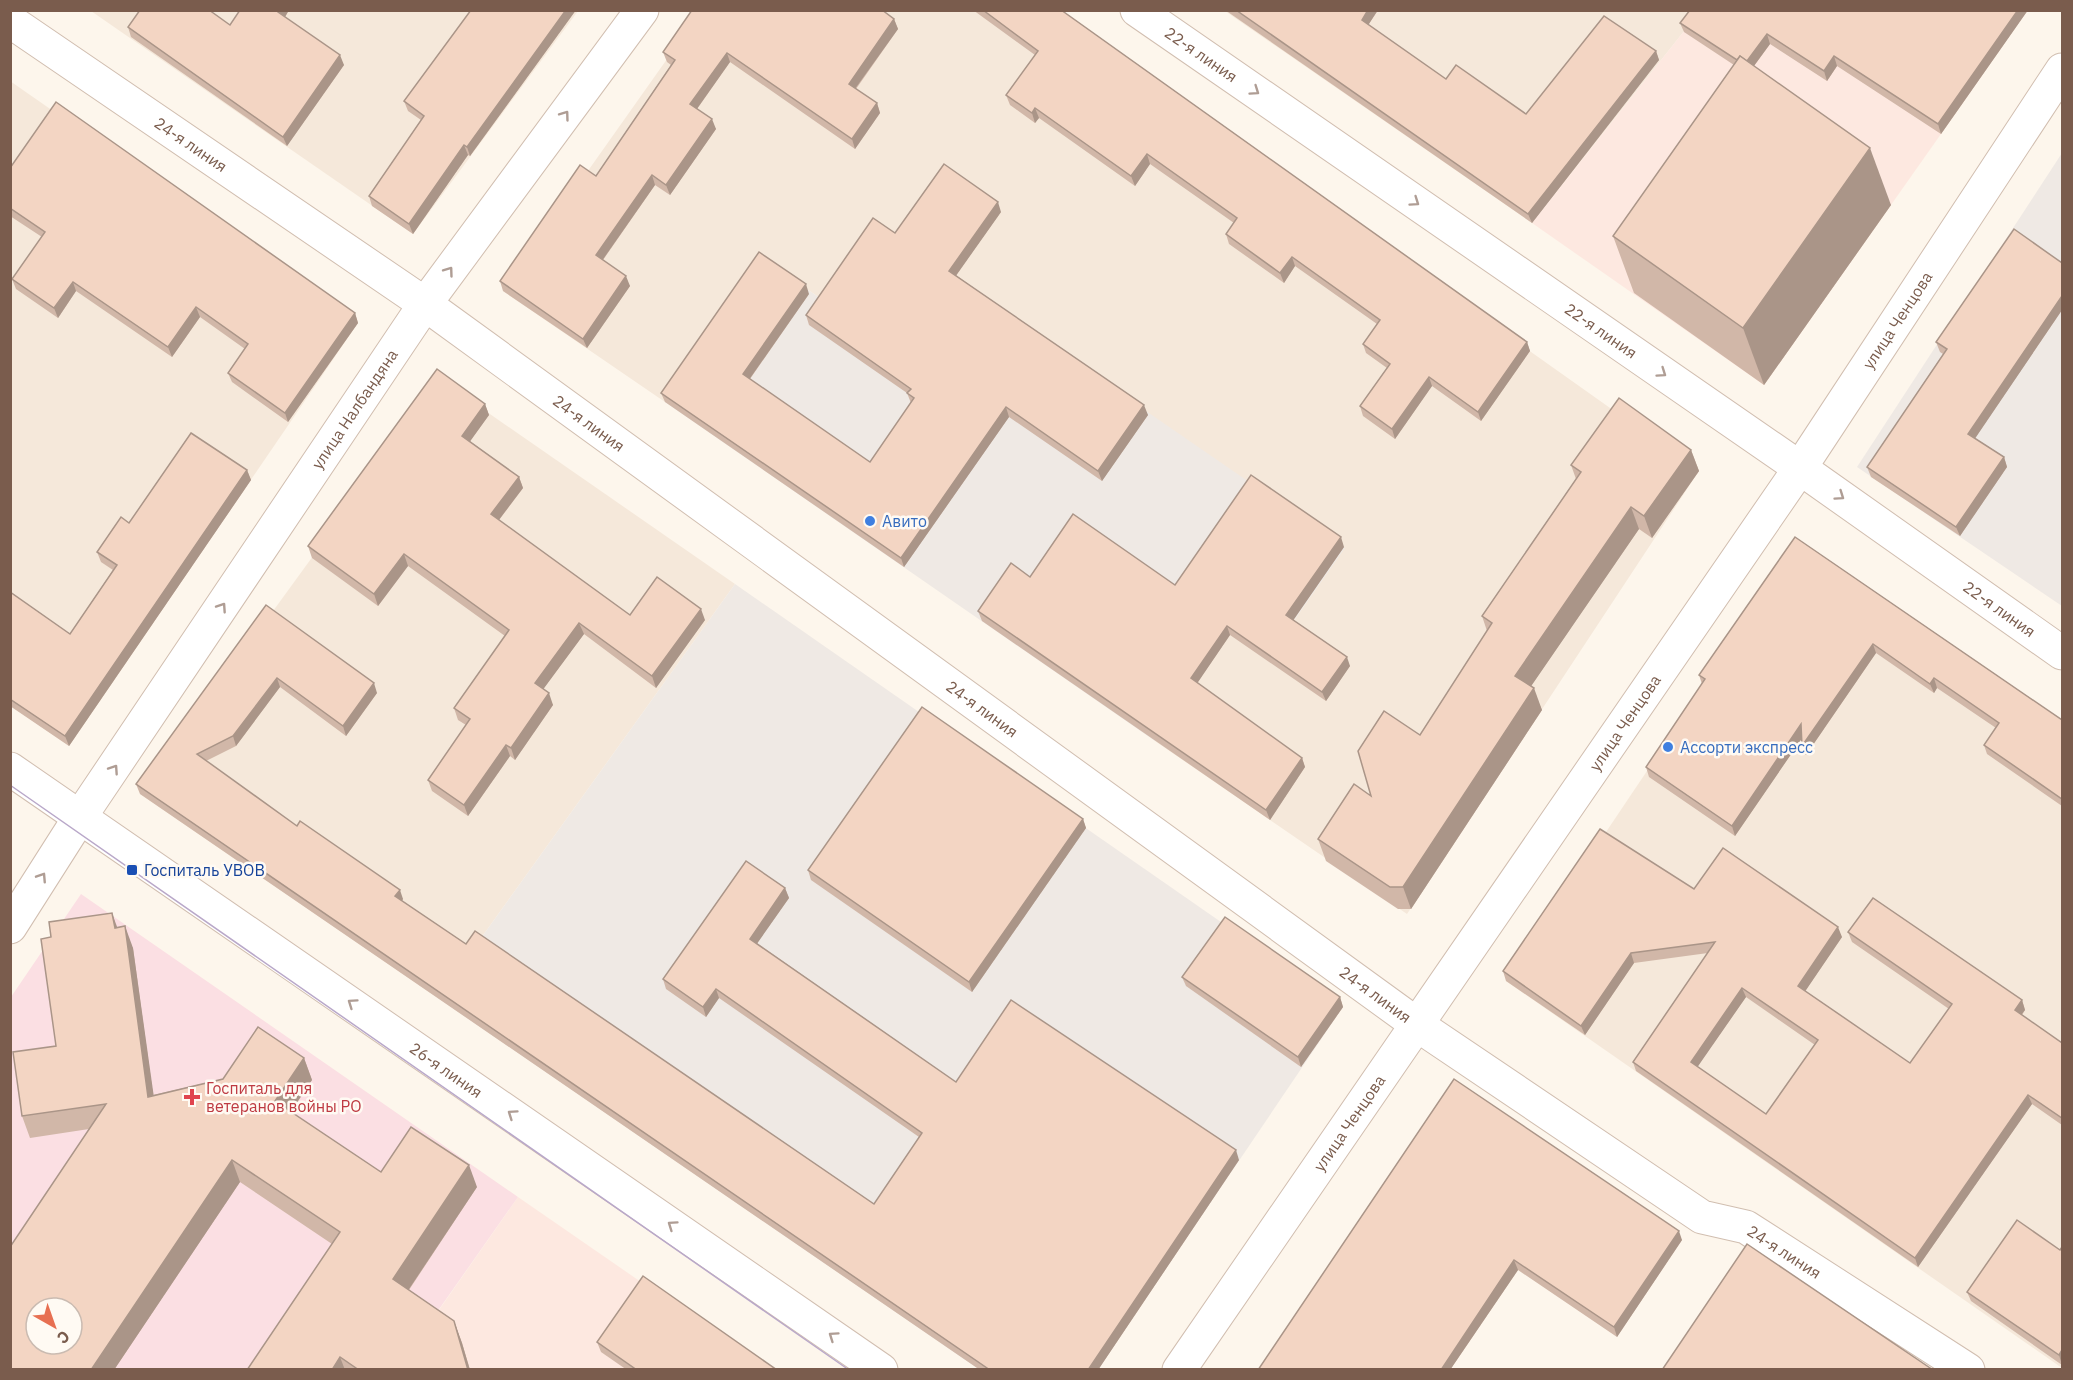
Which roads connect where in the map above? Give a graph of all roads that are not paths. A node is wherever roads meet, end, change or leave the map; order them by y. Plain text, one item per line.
1 (642, 10) edge
2 (1137, 10) edge
3 (10, 21) edge
4 (2062, 70) edge
5 (425, 304) junction
6 (1800, 468) junction
7 (2062, 653) edge
8 (10, 769) edge
9 (80, 817) junction
10 (10, 927) edge
11 (1419, 1026) junction
12 (881, 1370) edge
13 (1179, 1370) edge
14 (1968, 1370) edge

5 -> 1 street, улица Налбандяна
2 -> 6 street, 22-я линия
3 - 5 street, 24-я линия
4 - 6 street, улица Ченцова
9 -> 5 street, улица Налбандяна
5 - 11 street, 24-я линия
6 -> 7 street, 22-я линия
6 - 11 street, улица Ченцова
8 - 9 street, 26-я линия
10 -> 9 street, улица Налбандяна
12 -> 9 street, 26-я линия
11 - 13 street, улица Ченцова
11 - 14 street, 24-я линия

